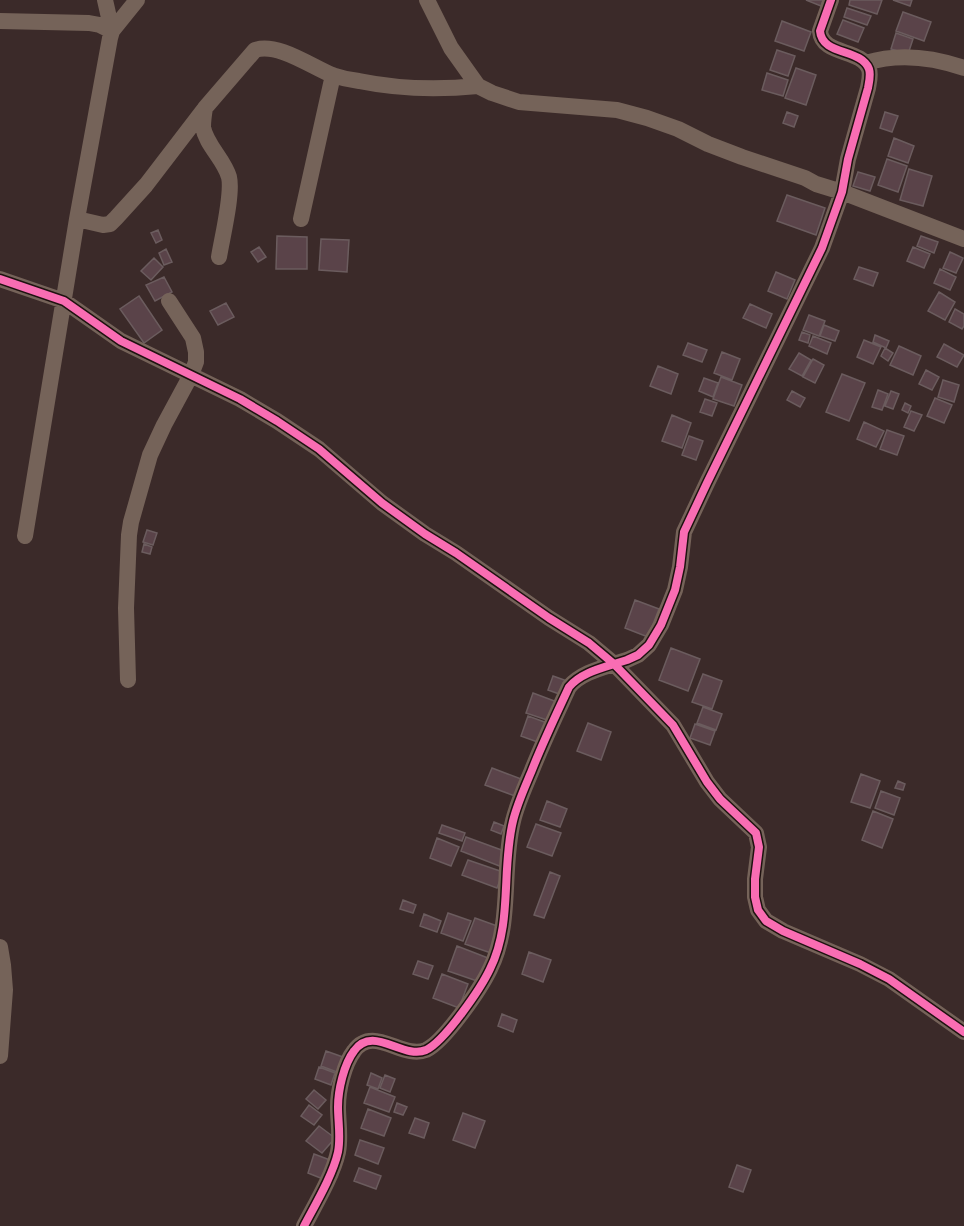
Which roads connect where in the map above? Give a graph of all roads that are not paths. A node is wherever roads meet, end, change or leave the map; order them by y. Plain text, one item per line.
1 (105, 0) edge
2 (137, 0) edge
3 (427, 0) edge
4 (831, 0) edge
5 (0, 21) edge
6 (112, 31) junction
7 (866, 63) junction
8 (964, 68) edge
9 (333, 75) junction
10 (478, 86) junction
11 (205, 108) junction
12 (842, 192) junction
13 (77, 219) junction
14 (301, 219) dead end
15 (964, 239) edge
16 (219, 257) dead end
17 (0, 279) edge
18 (64, 301) junction
19 (169, 301) dead end
20 (191, 375) junction
21 (25, 536) dead end
22 (614, 664) junction
23 (128, 680) dead end
24 (0, 947) edge
25 (3, 990) edge
26 (964, 1032) edge
27 (1, 1047) edge
28 (303, 1226) edge

1 - 6 street
2 - 6 street
3 - 10 street
4 - 7 street
5 - 6 street
6 - 13 street
7 - 8 street
7 - 12 street
9 - 10 street
9 - 11 street
9 - 14 street
10 - 12 street
11 - 13 street
11 - 16 street
12 - 15 street
12 - 22 street
13 - 18 street
17 - 18 street
18 - 20 street
18 - 21 street
19 - 20 street
20 - 22 street
20 - 23 street
22 - 26 street
22 - 28 street
24 - 25 street
25 - 27 street

